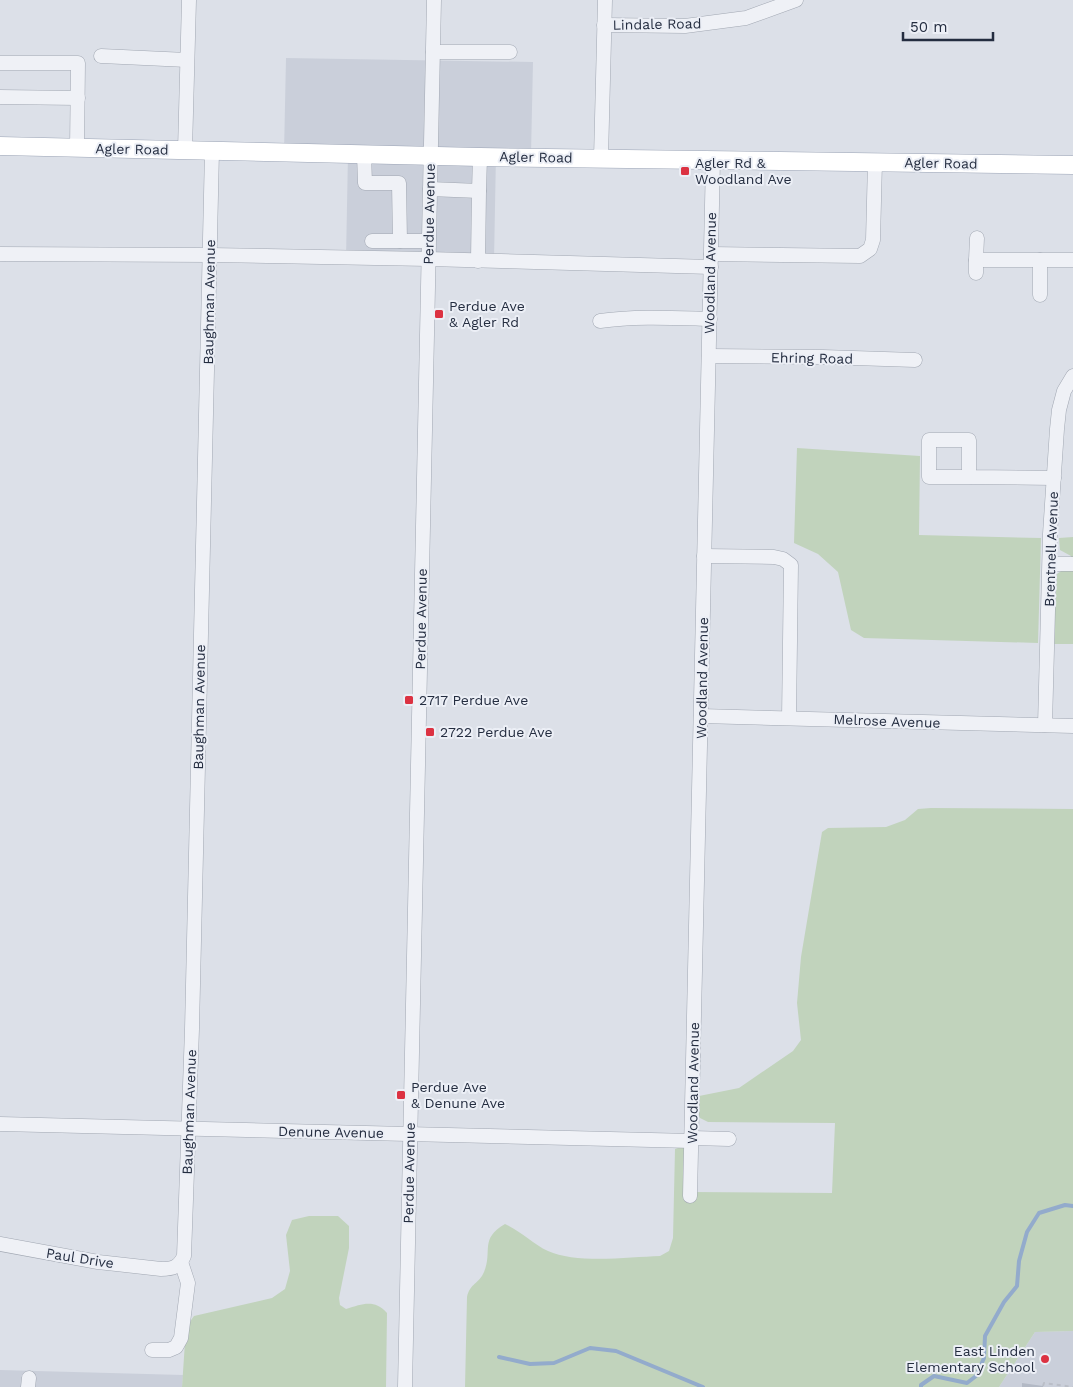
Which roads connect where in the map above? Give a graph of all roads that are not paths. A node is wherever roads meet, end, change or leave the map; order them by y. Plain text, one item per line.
1 (189, 0) edge
2 (434, 0) edge
3 (605, 0) edge
4 (796, 0) edge
5 (760, 7) edge
6 (604, 25) junction
7 (433, 52) junction
8 (510, 52) dead end
9 (102, 56) dead end
10 (187, 60) junction
11 (0, 63) edge
12 (0, 97) edge
13 (78, 98) junction
14 (0, 146) edge
15 (77, 148) junction
16 (185, 150) junction
17 (212, 151) junction
18 (364, 154) junction
19 (430, 155) junction
20 (480, 157) junction
21 (601, 158) junction
22 (713, 160) junction
23 (875, 162) junction
24 (1073, 165) edge
25 (430, 189) junction
26 (479, 191) junction
27 (977, 238) dead end
28 (372, 241) dead end
29 (400, 241) junction
30 (428, 241) junction
31 (0, 254) edge
32 (210, 255) junction
33 (428, 259) junction
34 (711, 260) junction
35 (1040, 260) junction
36 (1073, 260) edge
37 (478, 261) junction
38 (1040, 296) dead end
39 (710, 319) junction
40 (600, 321) dead end
41 (709, 356) junction
42 (915, 360) dead end
43 (1073, 376) edge
44 (1068, 393) edge
45 (969, 477) dead end
46 (1054, 478) junction
47 (704, 556) junction
48 (1050, 564) junction
49 (1073, 564) edge
50 (701, 716) junction
51 (789, 718) junction
52 (1045, 725) junction
53 (1073, 726) edge
54 (0, 1124) edge
55 (188, 1128) junction
56 (410, 1134) junction
57 (692, 1139) junction
58 (729, 1139) dead end
59 (690, 1196) dead end
60 (0, 1244) edge
61 (181, 1262) junction
62 (152, 1350) dead end
63 (405, 1387) edge

1 - 10 street
2 - 7 street, Perdue Avenue
3 - 6 street
4 - 5 street, Lindale Road
5 - 6 street, Lindale Road
6 - 21 street
7 - 8 street
7 - 19 street, Perdue Avenue
9 - 10 street
10 - 16 street
11 - 13 street
12 - 13 street
13 - 15 street
14 - 15 main road, Agler Road
15 - 16 main road, Agler Road
16 - 17 main road, Agler Road
17 - 18 main road, Agler Road
17 - 32 street, Baughman Avenue
18 - 19 main road, Agler Road
18 - 29 street
19 - 20 main road, Agler Road
19 - 25 street, Perdue Avenue
20 - 21 main road, Agler Road
20 - 26 street
21 - 22 main road, Agler Road
22 - 23 main road, Agler Road
22 - 34 street, Woodland Avenue
23 - 24 main road, Agler Road
23 - 34 street
25 - 26 street
25 - 30 street, Perdue Avenue
26 - 37 street
27 - 35 street
28 - 29 street
29 - 30 street
30 - 33 street, Perdue Avenue
31 - 32 street
32 - 33 street
32 - 55 street, Baughman Avenue
33 - 37 street
33 - 56 street, Perdue Avenue
34 - 37 street
34 - 39 street, Woodland Avenue
35 - 36 street
35 - 38 street
39 - 40 street
39 - 41 street, Woodland Avenue
41 - 42 street, Ehring Road
41 - 47 street, Woodland Avenue
43 - 44 street, Brentnell Avenue
44 - 46 street, Brentnell Avenue
45 - 46 street
46 - 48 street, Brentnell Avenue
47 - 50 street, Woodland Avenue
47 - 51 street
48 - 49 street
48 - 52 street, Brentnell Avenue
50 - 51 street, Melrose Avenue
50 - 57 street, Woodland Avenue
51 - 52 street, Melrose Avenue
52 - 53 street, Melrose Avenue
54 - 55 street, Denune Avenue
55 - 56 street, Denune Avenue
55 - 61 street, Baughman Avenue
56 - 57 street, Denune Avenue
56 - 63 street, Perdue Avenue
57 - 58 street, Denune Avenue
57 - 59 street, Woodland Avenue
60 - 61 street, Paul Drive
61 - 62 street, Baughman Avenue

